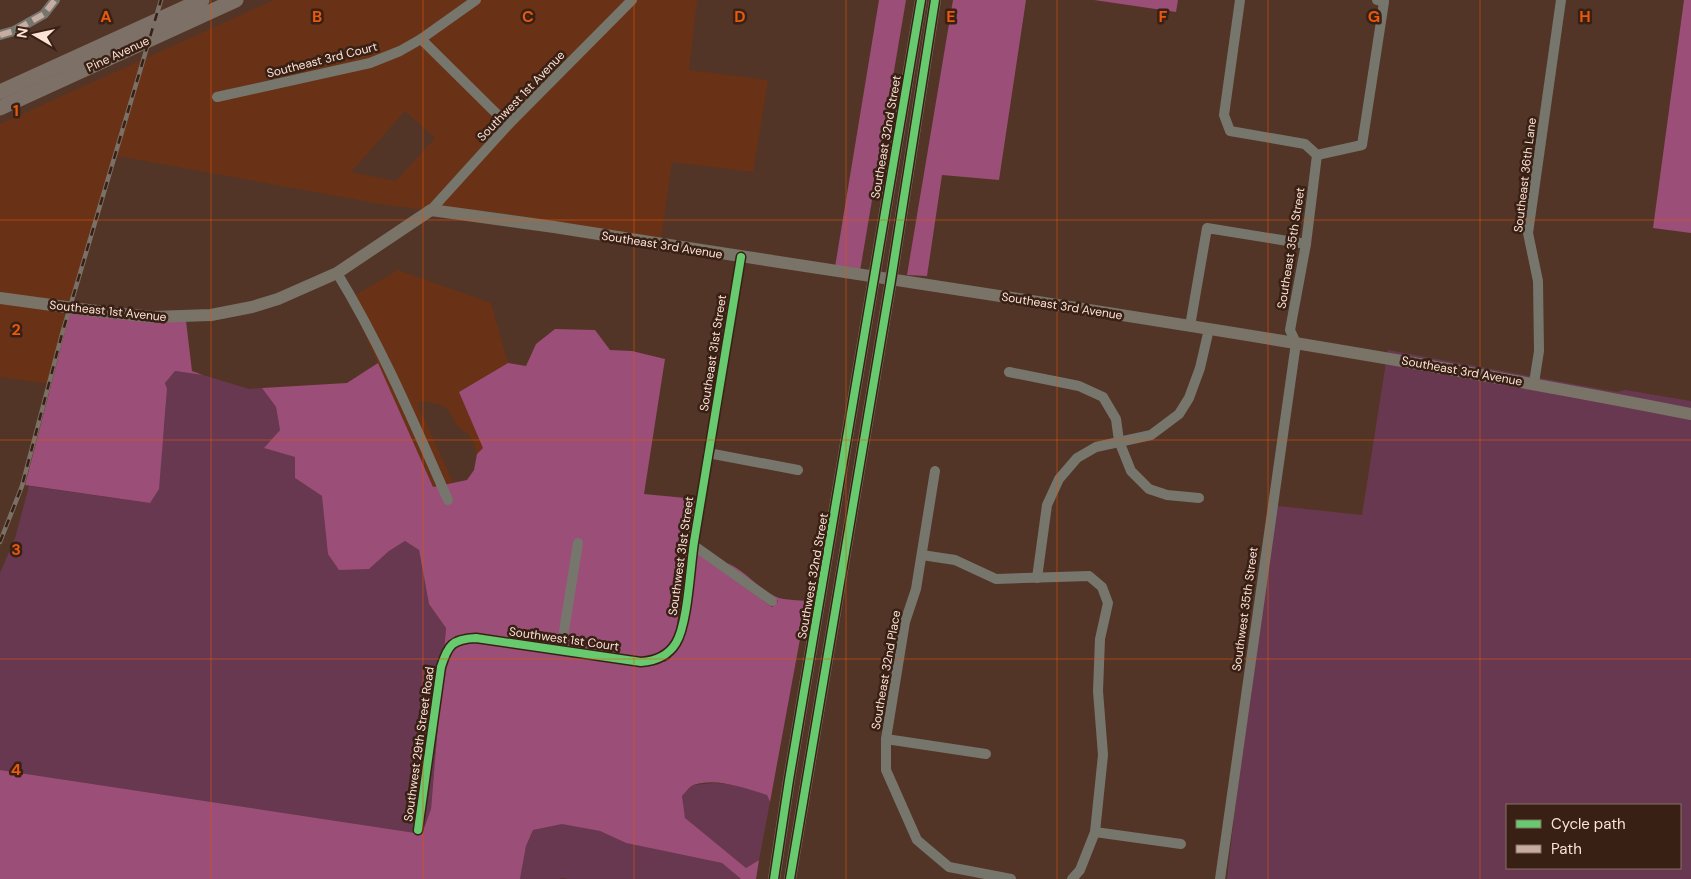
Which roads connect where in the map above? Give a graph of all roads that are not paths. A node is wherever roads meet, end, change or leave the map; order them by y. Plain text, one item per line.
1 (55, 0) edge
2 (202, 0) edge
3 (236, 0) edge
4 (476, 0) edge
5 (632, 0) edge
6 (921, 0) edge
7 (935, 0) edge
8 (1240, 0) edge
9 (1560, 0) edge
10 (1380, 1) edge
11 (0, 36) edge
12 (421, 39) junction
13 (0, 92) edge
14 (217, 97) dead end
15 (0, 108) edge
16 (508, 125) junction
17 (1318, 155) junction
18 (431, 210) junction
19 (1306, 244) junction
20 (741, 257) junction
21 (337, 273) junction
22 (875, 278) junction
23 (891, 280) junction
24 (0, 298) edge
25 (1190, 326) junction
26 (1209, 329) junction
27 (1296, 343) junction
28 (1009, 372) dead end
29 (1534, 383) junction
30 (1691, 414) edge
31 (1119, 441) junction
32 (708, 453) junction
33 (798, 470) dead end
34 (935, 471) dead end
35 (1199, 498) dead end
36 (448, 500) dead end
37 (578, 543) dead end
38 (693, 545) junction
39 (922, 555) junction
40 (1037, 578) junction
41 (772, 601) dead end
42 (460, 639) joint
43 (561, 650) junction
44 (663, 656) joint
45 (886, 739) junction
46 (986, 754) dead end
47 (418, 830) dead end
48 (1095, 832) junction
49 (1181, 844) dead end
50 (774, 879) edge
51 (790, 879) edge
52 (1011, 879) edge
53 (1072, 879) edge
54 (1220, 879) edge

1 - 11 street
2 - 13 highway, Pine Avenue
3 - 15 highway, Pine Avenue
4 - 12 street, Southeast 3rd Court
5 - 16 street, Southwest 1st Avenue
6 - 22 main road, Southeast 32nd Street
7 - 23 main road, Southeast 32nd Street
8 - 17 street
9 - 29 street, Southeast 36th Lane
10 - 17 street
12 - 14 street, Southeast 3rd Court
12 - 16 street
16 - 18 street, Southwest 1st Avenue
17 - 19 street, Southeast 35th Street
18 - 20 main road, Southeast 3rd Avenue
18 - 21 main road, Southeast 1st Avenue
19 - 25 street
19 - 27 street, Southeast 35th Street
20 - 22 main road, Southeast 3rd Avenue
20 - 32 street, Southeast 31st Street
21 - 24 main road, Southeast 1st Avenue
21 - 36 street
22 - 23 main road, Southeast 3rd Avenue
22 - 50 main road, Southwest 32nd Street
23 - 25 main road, Southeast 3rd Avenue
23 - 51 main road
25 - 26 main road, Southeast 3rd Avenue
26 - 27 main road, Southeast 3rd Avenue
26 - 31 street
27 - 29 main road, Southeast 3rd Avenue
27 - 54 street, Southwest 35th Street
28 - 31 street
29 - 30 main road, Southeast 3rd Avenue
31 - 35 street
31 - 40 street
32 - 33 street
32 - 38 street, Southwest 31st Street
34 - 39 street, Southeast 32nd Place
37 - 43 street
38 - 41 street
38 - 44 street, Southwest 31st Street
39 - 40 street
39 - 45 street, Southeast 32nd Place
40 - 48 street
42 - 43 street, Southwest 1st Court
42 - 47 street, Southwest 29th Street Road
43 - 44 street, Southwest 1st Court
45 - 46 street
45 - 52 street, Southeast 32nd Place
48 - 49 street
48 - 53 street

